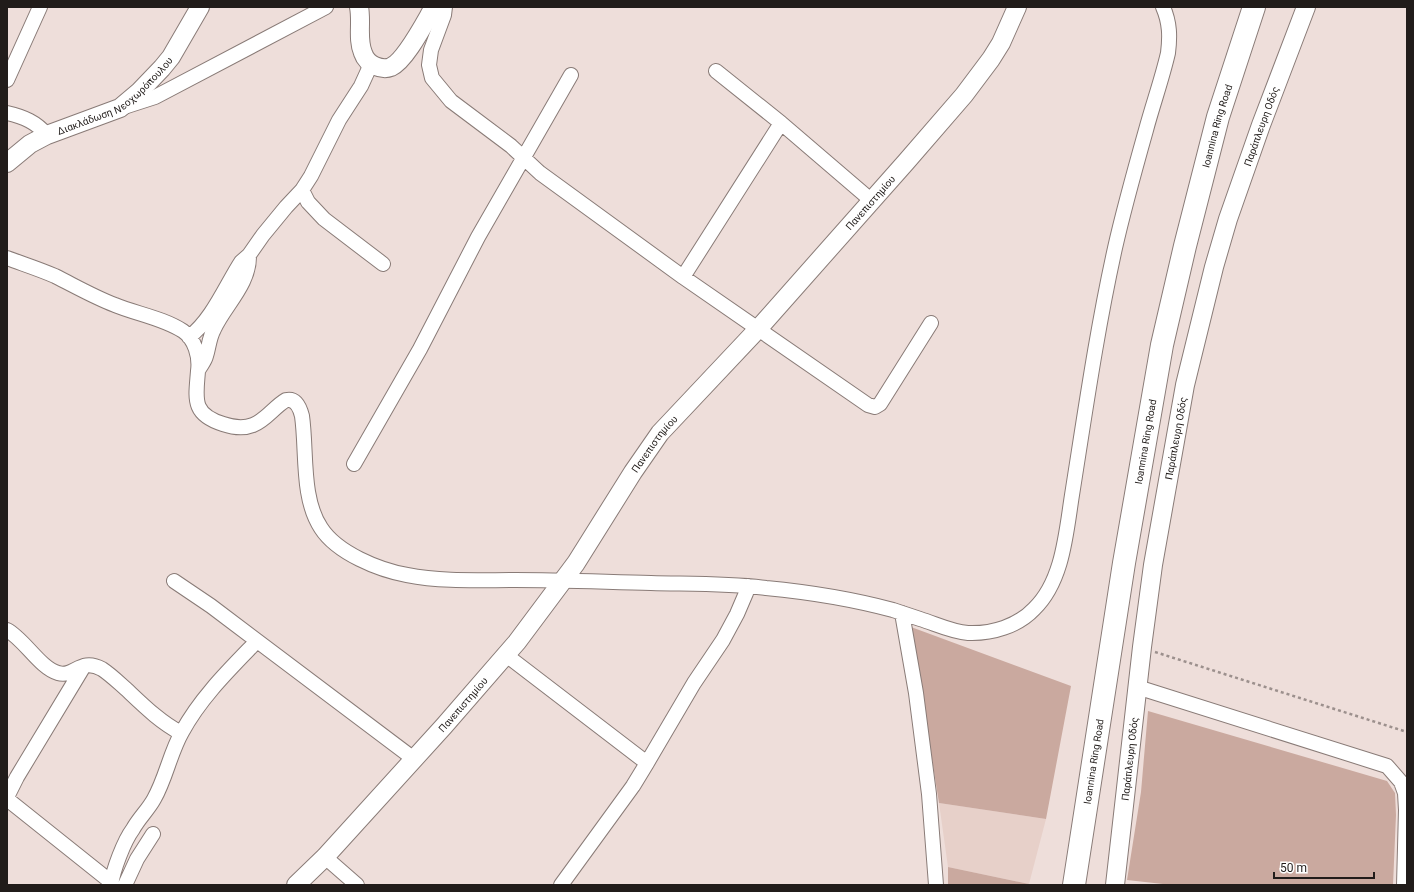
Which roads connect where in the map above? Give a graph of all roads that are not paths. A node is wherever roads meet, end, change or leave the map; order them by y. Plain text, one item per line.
1 (40, 7) edge
2 (200, 7) edge
3 (326, 7) edge
4 (359, 7) edge
5 (434, 7) edge
6 (445, 7) edge
7 (1017, 7) edge
8 (1163, 7) edge
9 (1254, 7) edge
10 (1306, 7) edge
11 (371, 64) junction
12 (716, 71) dead end
13 (571, 75) dead end
14 (7, 80) edge
15 (120, 108) junction
16 (7, 113) edge
17 (781, 123) junction
18 (47, 135) junction
19 (523, 159) junction
20 (7, 163) edge
21 (302, 190) junction
22 (872, 201) junction
23 (249, 255) junction
24 (7, 258) edge
25 (383, 264) dead end
26 (683, 277) junction
27 (931, 323) dead end
28 (758, 329) junction
29 (189, 337) junction
30 (199, 369) junction
31 (354, 464) dead end
32 (564, 580) junction
33 (174, 581) dead end
34 (748, 586) junction
35 (902, 613) junction
36 (7, 630) edge
37 (257, 641) junction
38 (506, 655) junction
39 (84, 666) junction
40 (1137, 687) junction
41 (181, 733) junction
42 (414, 759) junction
43 (647, 763) junction
44 (7, 798) edge
45 (153, 834) dead end
46 (325, 857) junction
47 (116, 884) edge
48 (296, 885) edge
49 (357, 885) edge
50 (560, 885) edge
51 (936, 885) edge
52 (1074, 885) edge
53 (1115, 885) edge
54 (1404, 885) edge

1 - 14 street
2 - 15 street, Διακλάδωση Νεοχωρόπουλου
3 - 15 street
4 - 11 street
5 - 11 street
6 - 19 street
7 - 22 street, Πανεπιστημίου
8 - 35 street
9 - 52 highway, Ioannina Ring Road
10 - 40 street, Παράπλευρη Οδός
11 - 21 street
12 - 17 street
13 - 19 street
15 - 18 street, Διακλάδωση Νεοχωρόπουλου
16 - 18 street
17 - 22 street
17 - 26 street
18 - 20 street, Διακλάδωση Νεοχωρόπουλου
19 - 26 street
19 - 31 street
21 - 23 street
21 - 25 street
22 - 28 street, Πανεπιστημίου
23 - 29 street
23 - 30 street
24 - 29 street
26 - 28 street
27 - 28 street
28 - 32 street, Πανεπιστημίου
29 - 30 street
30 - 32 street
32 - 34 street
32 - 38 street, Πανεπιστημίου
33 - 37 street
34 - 35 street
34 - 43 street
35 - 51 street
36 - 39 street
37 - 41 street
37 - 42 street
38 - 42 street, Πανεπιστημίου
38 - 43 street
39 - 41 street
39 - 44 street
40 - 53 street, Παράπλευρη Οδός
40 - 54 street
41 - 47 street
42 - 46 street, Πανεπιστημίου
43 - 50 street
44 - 47 street
45 - 47 street
46 - 48 street, Πανεπιστημίου
46 - 49 street

